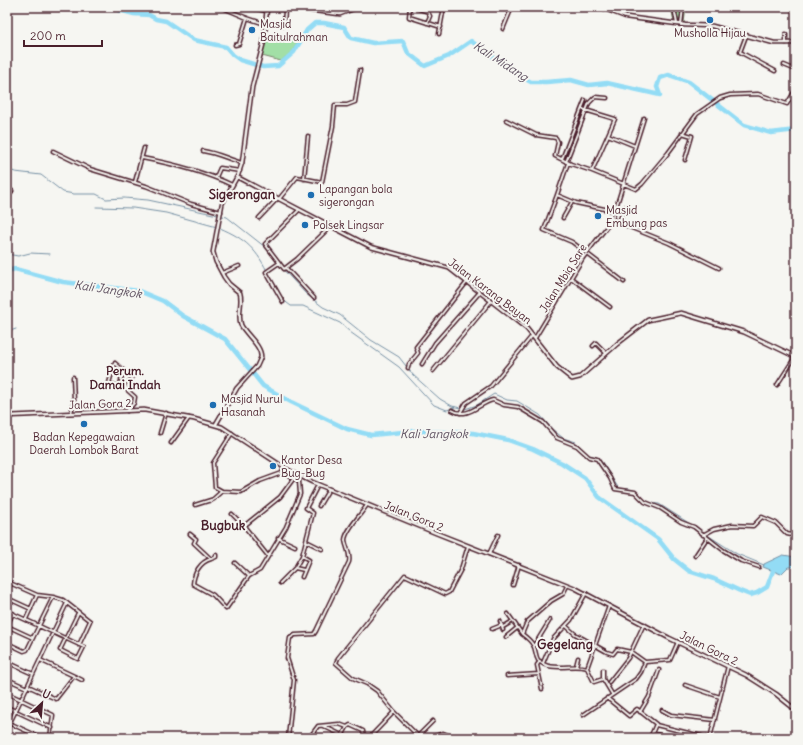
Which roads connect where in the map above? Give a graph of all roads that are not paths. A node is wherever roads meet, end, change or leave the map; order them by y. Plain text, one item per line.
1 (222, 7) edge
2 (246, 7) edge
3 (358, 7) edge
4 (412, 7) edge
5 (444, 7) edge
6 (512, 7) edge
7 (600, 7) edge
8 (674, 7) edge
9 (683, 7) edge
10 (267, 9) edge
11 (284, 10) junction
12 (246, 18) junction
13 (428, 23) junction
14 (266, 24) junction
15 (677, 24) junction
16 (284, 25) dead end
17 (681, 25) junction
18 (441, 27) junction
19 (503, 29) dead end
20 (439, 34) dead end
21 (786, 34) dead end
22 (747, 35) junction
23 (786, 43) junction
24 (796, 43) edge
25 (235, 45) dead end
26 (784, 65) dead end
27 (360, 70) dead end
28 (796, 70) edge
29 (775, 71) dead end
30 (796, 89) edge
31 (607, 98) dead end
32 (585, 100) dead end
33 (582, 109) junction
34 (586, 110) junction
35 (644, 118) dead end
36 (506, 120) dead end
37 (682, 133) junction
38 (608, 134) junction
39 (308, 136) dead end
40 (635, 147) junction
41 (144, 148) dead end
42 (53, 151) dead end
43 (203, 151) dead end
44 (142, 158) junction
45 (562, 159) junction
46 (685, 160) dead end
47 (567, 162) junction
48 (242, 163) junction
49 (240, 171) junction
50 (592, 171) junction
51 (216, 177) junction
52 (237, 177) junction
53 (304, 179) junction
54 (135, 182) junction
55 (624, 184) junction
56 (232, 185) junction
57 (7, 187) edge
58 (557, 195) junction
59 (7, 199) edge
60 (278, 199) junction
61 (572, 202) junction
62 (625, 207) dead end
63 (298, 211) junction
64 (614, 211) junction
65 (221, 214) junction
66 (259, 218) dead end
67 (563, 218) dead end
68 (612, 220) junction
69 (619, 222) junction
70 (330, 226) junction
71 (587, 253) junction
72 (278, 263) junction
73 (238, 266) dead end
74 (286, 268) junction
75 (719, 268) dead end
76 (222, 273) junction
77 (572, 278) junction
78 (467, 282) junction
79 (624, 282) dead end
80 (480, 292) junction
81 (314, 298) dead end
82 (491, 301) junction
83 (283, 302) dead end
84 (610, 307) dead end
85 (534, 337) junction
86 (593, 346) dead end
87 (606, 353) junction
88 (796, 357) edge
89 (422, 364) dead end
90 (408, 368) dead end
91 (123, 370) junction
92 (433, 371) dead end
93 (72, 377) dead end
94 (777, 385) dead end
95 (120, 387) junction
96 (126, 389) junction
97 (127, 410) junction
98 (452, 410) dead end
99 (71, 413) junction
100 (166, 413) junction
101 (460, 413) junction
102 (7, 416) edge
103 (189, 418) junction
104 (216, 424) junction
105 (160, 433) dead end
106 (232, 434) junction
107 (171, 443) dead end
108 (284, 467) junction
109 (282, 472) junction
110 (296, 474) junction
111 (294, 478) junction
112 (318, 485) junction
113 (329, 489) junction
114 (222, 491) junction
115 (214, 499) junction
116 (210, 501) dead end
117 (195, 505) dead end
118 (367, 505) junction
119 (319, 506) dead end
120 (232, 514) dead end
121 (244, 526) junction
122 (190, 534) dead end
123 (498, 535) dead end
124 (704, 535) junction
125 (796, 536) edge
126 (278, 538) junction
127 (707, 538) junction
128 (306, 541) junction
129 (295, 546) dead end
130 (468, 546) junction
131 (322, 549) dead end
132 (489, 554) junction
133 (216, 555) dead end
134 (268, 556) junction
135 (302, 556) junction
136 (695, 556) dead end
137 (211, 559) junction
138 (235, 563) dead end
139 (519, 565) junction
140 (759, 567) dead end
141 (295, 568) junction
142 (304, 570) junction
143 (249, 576) junction
144 (302, 577) dead end
145 (7, 578) edge
146 (10, 583) junction
147 (280, 583) dead end
148 (513, 585) dead end
149 (568, 585) junction
150 (7, 590) edge
151 (586, 593) junction
152 (37, 596) junction
153 (53, 597) junction
154 (7, 598) edge
155 (66, 603) junction
156 (609, 606) junction
157 (31, 609) junction
158 (7, 610) edge
159 (13, 613) junction
160 (78, 614) junction
161 (508, 614) dead end
162 (26, 619) junction
163 (550, 620) dead end
164 (500, 621) dead end
165 (513, 621) junction
166 (644, 624) junction
167 (7, 626) edge
168 (39, 626) junction
169 (566, 626) junction
170 (503, 627) junction
171 (517, 628) junction
172 (492, 629) dead end
173 (53, 632) junction
174 (522, 634) junction
175 (506, 637) dead end
176 (33, 638) junction
177 (66, 638) junction
178 (678, 642) junction
179 (7, 643) edge
180 (79, 644) junction
181 (594, 644) junction
182 (534, 646) junction
183 (631, 652) junction
184 (578, 658) dead end
185 (40, 660) junction
186 (540, 661) junction
187 (7, 662) edge
188 (645, 662) junction
189 (543, 663) junction
190 (576, 666) junction
191 (728, 666) junction
192 (587, 668) junction
193 (603, 670) dead end
194 (659, 670) dead end
195 (33, 674) junction
196 (539, 674) junction
197 (74, 676) junction
198 (507, 676) dead end
199 (7, 679) edge
200 (603, 679) junction
201 (82, 680) dead end
202 (609, 682) dead end
203 (685, 685) dead end
204 (27, 687) junction
205 (542, 689) dead end
206 (7, 693) edge
207 (612, 694) junction
208 (720, 697) junction
209 (607, 698) junction
210 (21, 700) junction
211 (7, 707) edge
212 (662, 710) dead end
213 (796, 710) edge
214 (15, 711) junction
215 (394, 712) junction
216 (640, 712) junction
217 (583, 715) dead end
218 (715, 720) junction
219 (433, 721) dead end
220 (8, 722) edge
221 (656, 724) junction
222 (322, 725) junction
223 (347, 727) junction
224 (52, 728) junction
225 (7, 729) edge
226 (652, 733) junction
227 (33, 734) junction
228 (312, 734) junction
229 (7, 736) edge
230 (342, 737) edge
231 (12, 738) edge
232 (32, 738) edge
233 (42, 738) edge
234 (50, 738) edge
235 (288, 738) edge
236 (309, 738) edge
237 (319, 738) edge
238 (348, 738) edge
239 (364, 738) edge
240 (369, 738) edge
241 (430, 738) edge
242 (455, 738) edge
243 (650, 738) edge
244 (669, 738) edge
245 (710, 738) edge

1 - 12 street
2 - 10 street
3 - 11 street
4 - 13 street
4 - 13 street
5 - 18 street
6 - 19 street
7 - 15 street
8 - 15 street
9 - 17 street
10 - 11 street
10 - 14 street
11 - 16 street
12 - 14 street
12 - 25 street
13 - 18 street
14 - 48 street
15 - 17 street
17 - 22 street
18 - 20 street
21 - 23 street
22 - 23 street
22 - 29 street
23 - 24 street
26 - 28 street
27 - 53 street
30 - 37 street
31 - 34 street
32 - 33 street
33 - 34 street
33 - 45 street
34 - 38 street
34 - 47 street
35 - 40 street, Jalan Mbiq Sare
36 - 45 street
37 - 46 street
37 - 55 street
38 - 40 street
38 - 50 street
39 - 53 street
40 - 55 street, Jalan Mbiq Sare
41 - 44 street
42 - 54 street
43 - 48 street
44 - 51 street
44 - 54 street
45 - 47 street
47 - 50 street
47 - 58 street
48 - 49 street
49 - 51 street
49 - 52 street
50 - 55 street
51 - 56 street
52 - 56 street
52 - 60 street, Jalan Karang Bayan
53 - 60 street
54 - 65 street
55 - 64 street, Jalan Mbiq Sare
56 - 65 street
57 - 59 street
58 - 61 street
58 - 71 street
60 - 63 street, Jalan Karang Bayan
60 - 66 street
61 - 64 street
61 - 67 street
62 - 69 street
63 - 70 street, Jalan Karang Bayan
63 - 72 street
64 - 68 street, Jalan Mbiq Sare
65 - 76 street
68 - 69 street
68 - 71 street, Jalan Mbiq Sare
69 - 75 street
70 - 74 street
70 - 78 street, Jalan Karang Bayan
71 - 77 street, Jalan Mbiq Sare
71 - 79 street
72 - 74 street
72 - 83 street
73 - 76 street
74 - 81 street
76 - 104 street
77 - 84 street
77 - 85 street, Jalan Mbiq Sare
78 - 80 street, Jalan Karang Bayan
78 - 90 street
80 - 82 street, Jalan Karang Bayan
80 - 89 street
82 - 85 street, Jalan Karang Bayan
82 - 92 street
85 - 87 street, Jalan Karang Bayan
85 - 101 street, Jalan Mbiq Sare
86 - 87 street
87 - 88 street, Jalan Karang Bayan
88 - 94 street
91 - 95 street
91 - 95 street
91 - 96 street
93 - 99 street
95 - 96 street
96 - 97 street
97 - 99 street, Jalan Gora 2
97 - 100 street, Jalan Gora 2
98 - 101 street
99 - 102 street, Jalan Gora 2
100 - 103 street, Jalan Gora 2
100 - 105 street
101 - 124 street
103 - 104 street, Jalan Gora 2
103 - 107 street
104 - 106 street, Jalan Gora 2
106 - 108 street, Jalan Gora 2
106 - 114 street
108 - 109 street
108 - 110 street, Jalan Gora 2
109 - 111 street
109 - 114 street
110 - 111 street
110 - 112 street, Jalan Gora 2
111 - 121 street
111 - 126 street
112 - 113 street, Jalan Gora 2
112 - 128 street
113 - 118 street, Jalan Gora 2
113 - 119 street
114 - 115 street
115 - 116 street
115 - 117 street
118 - 130 street, Jalan Gora 2
118 - 235 street
120 - 121 street
121 - 134 street
122 - 137 street
123 - 132 street
124 - 125 street
124 - 127 street
126 - 129 street
126 - 134 street
127 - 136 street
127 - 140 street
128 - 131 street
128 - 135 street
130 - 132 street, Jalan Gora 2
130 - 215 street
132 - 139 street, Jalan Gora 2
133 - 137 street
134 - 143 street
135 - 141 street
135 - 142 street
137 - 143 street
138 - 143 street
139 - 148 street
139 - 149 street, Jalan Gora 2
141 - 142 street
141 - 147 street
142 - 144 street
145 - 146 street
146 - 150 street
146 - 152 street
149 - 151 street, Jalan Gora 2
149 - 174 street
151 - 156 street, Jalan Gora 2
151 - 169 street
152 - 153 street
152 - 157 street
153 - 155 street
153 - 168 street
154 - 157 street
155 - 160 street
155 - 173 street
156 - 166 street, Jalan Gora 2
156 - 181 street
157 - 162 street
158 - 159 street
159 - 162 street
159 - 167 street
160 - 177 street
160 - 180 street
161 - 165 street
162 - 168 street
163 - 182 street
164 - 170 street
165 - 170 street
165 - 171 street
166 - 178 street, Jalan Gora 2
166 - 183 street
167 - 176 street
168 - 173 street
168 - 176 street
169 - 181 street
169 - 189 street
170 - 172 street
171 - 174 street
171 - 175 street
173 - 177 street
173 - 185 street
174 - 182 street
176 - 179 street
177 - 180 street
177 - 180 street
178 - 188 street
178 - 191 street, Jalan Gora 2
181 - 183 street
181 - 192 street
182 - 186 street
183 - 188 street
183 - 202 street
184 - 190 street
185 - 195 street
185 - 197 street
186 - 189 street
186 - 196 street
187 - 195 street
188 - 207 street
189 - 190 street
190 - 192 street
191 - 208 street
191 - 213 street, Jalan Gora 2
192 - 200 street
193 - 200 street
194 - 216 street
195 - 204 street
196 - 198 street
196 - 205 street
197 - 201 street
197 - 204 street
199 - 204 street
200 - 207 street
203 - 208 street
204 - 210 street
206 - 210 street
207 - 209 street
208 - 218 street
209 - 216 street
209 - 217 street
210 - 214 street
210 - 224 street
211 - 214 street
212 - 218 street
214 - 220 street
214 - 224 street
215 - 219 street
215 - 240 street
216 - 221 street
218 - 245 street
220 - 225 street
220 - 227 street
221 - 226 street
221 - 245 street
222 - 223 street
222 - 228 street
222 - 230 street
223 - 230 street
223 - 239 street
224 - 234 street
226 - 243 street
226 - 244 street
227 - 232 street
227 - 233 street
228 - 236 street
228 - 237 street
229 - 231 street
230 - 238 street
241 - 242 street

